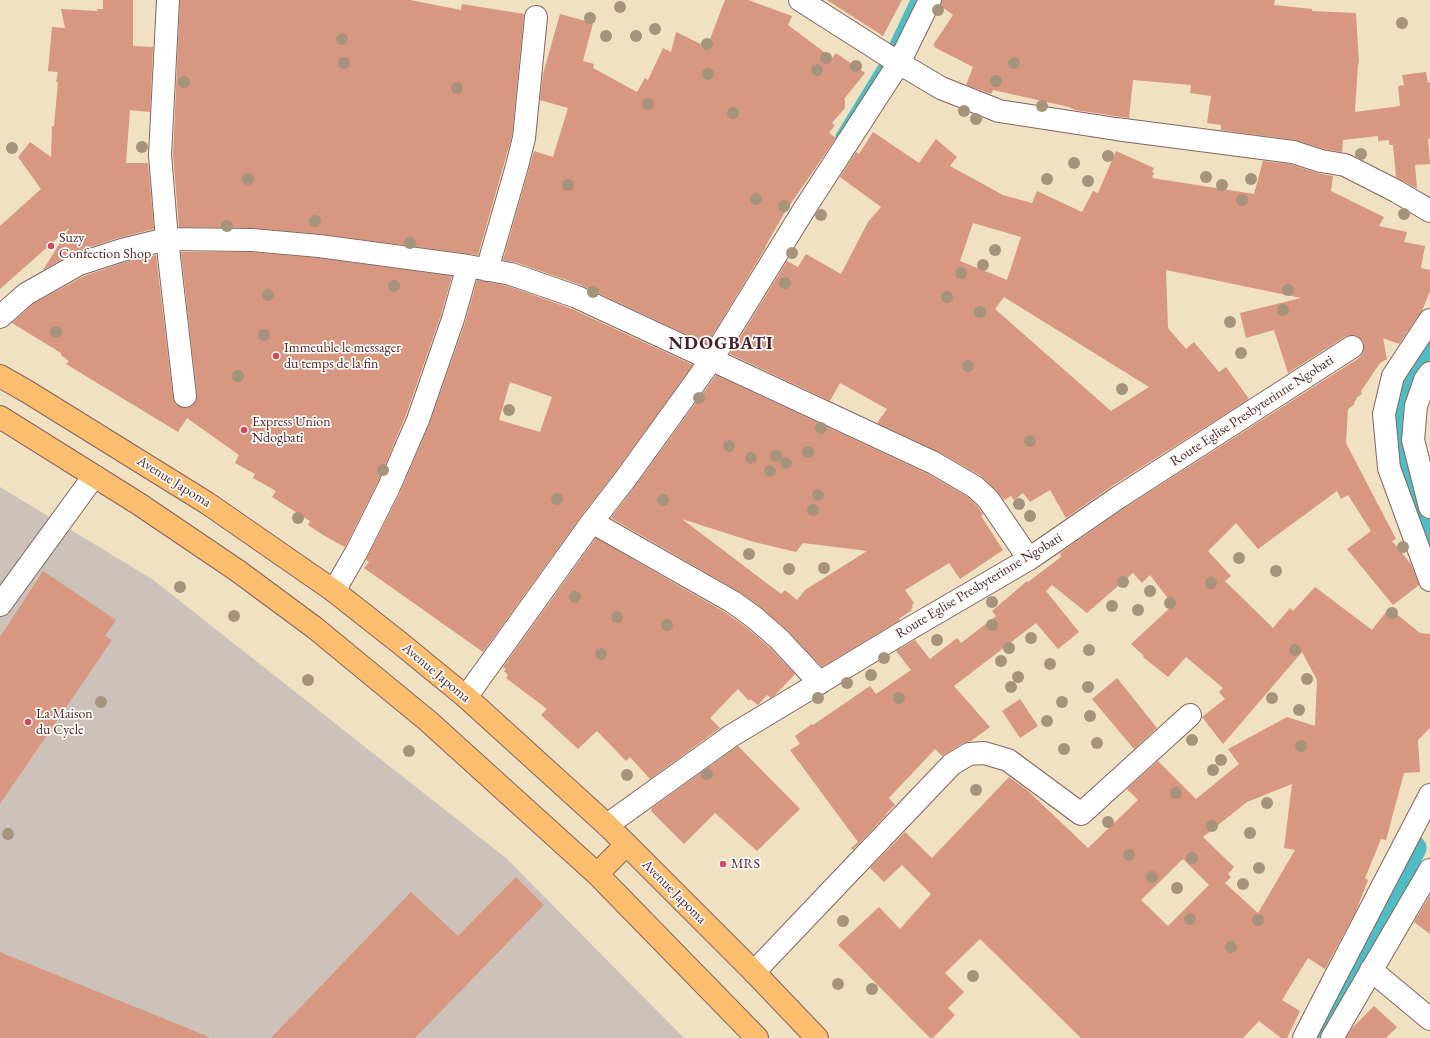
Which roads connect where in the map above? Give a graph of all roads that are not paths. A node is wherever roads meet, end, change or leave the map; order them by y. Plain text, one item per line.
1 (168, 0) edge
2 (800, 0) edge
3 (930, 0) edge
4 (536, 17) dead end
5 (899, 63) junction
6 (1430, 211) edge
7 (167, 239) junction
8 (477, 268) junction
9 (0, 317) edge
10 (1430, 320) edge
11 (1352, 347) dead end
12 (712, 359) junction
13 (1430, 373) edge
14 (0, 376) edge
15 (185, 396) dead end
16 (0, 417) edge
17 (94, 476) junction
18 (1430, 508) edge
19 (592, 522) junction
20 (1029, 559) junction
21 (1430, 580) edge
22 (334, 591) junction
23 (0, 605) edge
24 (820, 683) junction
25 (466, 697) junction
26 (1190, 715) dead end
27 (1430, 795) edge
28 (607, 825) junction
29 (626, 845) junction
30 (1430, 870) edge
31 (597, 874) junction
32 (1371, 970) junction
33 (754, 972) junction
34 (1430, 1018) edge
35 (757, 1038) edge
36 (817, 1038) edge
37 (1304, 1038) edge
38 (1332, 1038) edge

1 - 7 street
2 - 5 street
3 - 5 street
4 - 8 street
5 - 6 street
5 - 12 street
7 - 8 street
7 - 9 street
7 - 15 street
8 - 12 street
8 - 22 street
10 - 21 street
11 - 20 street, Route Eglise Presbyterinne Ngobati
12 - 19 street
12 - 20 street
13 - 18 street
14 - 22 main road, Avenue Japoma
16 - 17 main road
17 - 23 street
17 - 31 main road
19 - 24 street
19 - 25 street
20 - 24 street, Route Eglise Presbyterinne Ngobati
22 - 25 main road, Avenue Japoma
24 - 28 street, Route Eglise Presbyterinne Ngobati
25 - 28 main road, Avenue Japoma
26 - 33 street
27 - 37 street
28 - 29 main road, Avenue Japoma
29 - 31 main road
29 - 33 main road, Avenue Japoma
30 - 32 street
31 - 35 main road
32 - 34 street
32 - 38 street
33 - 36 main road, Avenue Japoma

